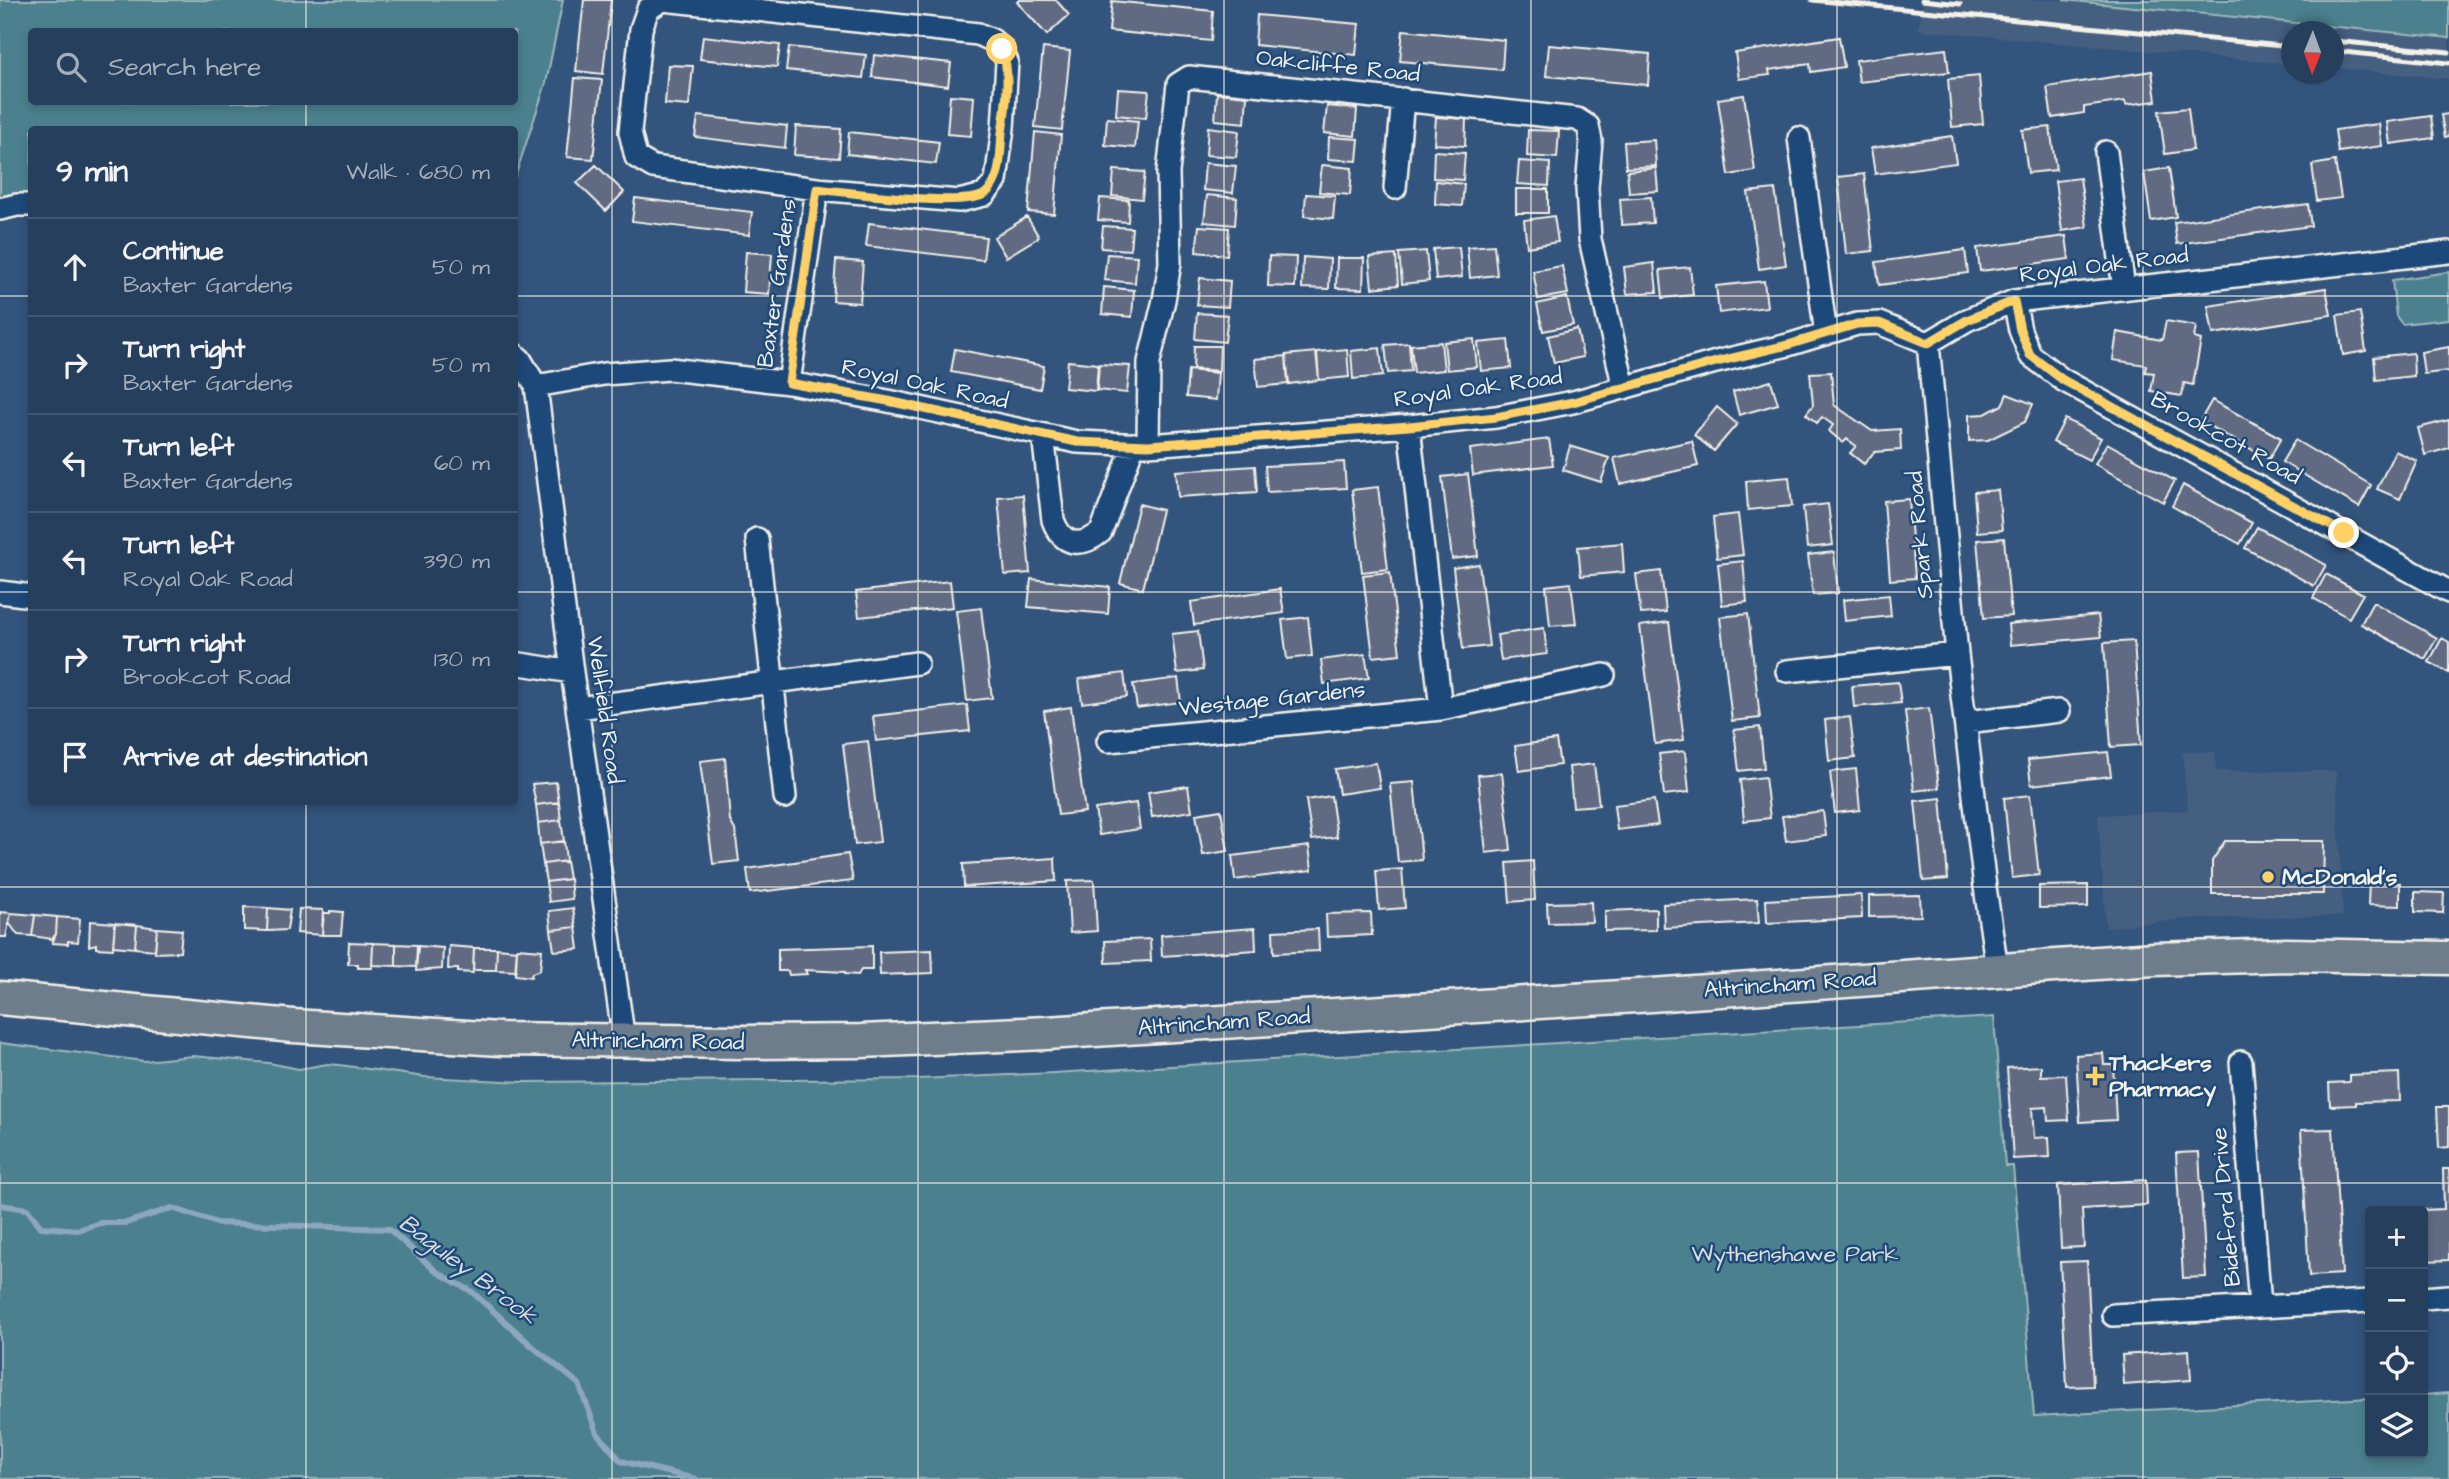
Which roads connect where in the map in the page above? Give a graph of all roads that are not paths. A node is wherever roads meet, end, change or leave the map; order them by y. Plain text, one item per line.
1 (1403, 99) junction
2 (1800, 138) dead end
3 (2106, 152) dead end
4 (1395, 188) dead end
5 (817, 189) junction
6 (28, 205) edge
7 (0, 209) edge
8 (2449, 252) edge
9 (2124, 289) junction
10 (2014, 301) junction
11 (1826, 334) junction
12 (1928, 343) junction
13 (518, 357) edge
14 (789, 383) junction
15 (536, 386) junction
16 (1624, 388) junction
17 (1409, 426) junction
18 (1043, 435) junction
19 (1141, 444) junction
20 (757, 540) dead end
21 (0, 592) edge
22 (2449, 592) edge
23 (28, 596) edge
24 (1957, 654) junction
25 (917, 663) dead end
26 (518, 664) edge
27 (1787, 671) dead end
28 (572, 672) junction
29 (1604, 675) dead end
30 (772, 681) junction
31 (578, 708) junction
32 (1441, 709) junction
33 (2059, 711) dead end
34 (1966, 722) junction
35 (1108, 741) dead end
36 (785, 797) dead end
37 (2449, 958) edge
38 (1997, 969) junction
39 (0, 998) edge
40 (624, 1041) junction
41 (2241, 1062) dead end
42 (2449, 1296) edge
43 (2428, 1298) edge
44 (2365, 1300) edge
45 (2260, 1306) junction
46 (2113, 1315) dead end

1 - 4 street
1 - 16 street, Oakcliffe Road
1 - 19 street, Oakcliffe Road
2 - 11 street
3 - 9 street
5 - 5 street, Baxter Gardens
5 - 14 street, Baxter Gardens
6 - 7 street
8 - 9 street, Royal Oak Road
9 - 10 street, Royal Oak Road
10 - 12 street, Royal Oak Road
10 - 22 street, Brookcot Road
11 - 12 street, Royal Oak Road
11 - 16 street, Royal Oak Road
12 - 24 street, Spark Road
13 - 15 street
14 - 15 street, Royal Oak Road
14 - 18 street, Royal Oak Road
15 - 28 street, Wellfield Road
16 - 17 street, Royal Oak Road
17 - 19 street, Royal Oak Road
17 - 32 street
18 - 19 street, Royal Oak Road
18 - 19 street
20 - 30 street
21 - 23 street
24 - 27 street
24 - 34 street, Spark Road
25 - 30 street
26 - 28 street
28 - 31 street, Wellfield Road
29 - 32 street, Westage Gardens
30 - 31 street
30 - 36 street
31 - 40 street, Wellfield Road
32 - 35 street, Westage Gardens
33 - 34 street
34 - 38 street, Spark Road
37 - 38 highway, Altrincham Road
38 - 40 highway, Altrincham Road
39 - 40 highway, Altrincham Road
41 - 45 street, Bideford Drive
42 - 43 street
44 - 45 street, Bideford Drive
45 - 46 street, Bideford Drive

